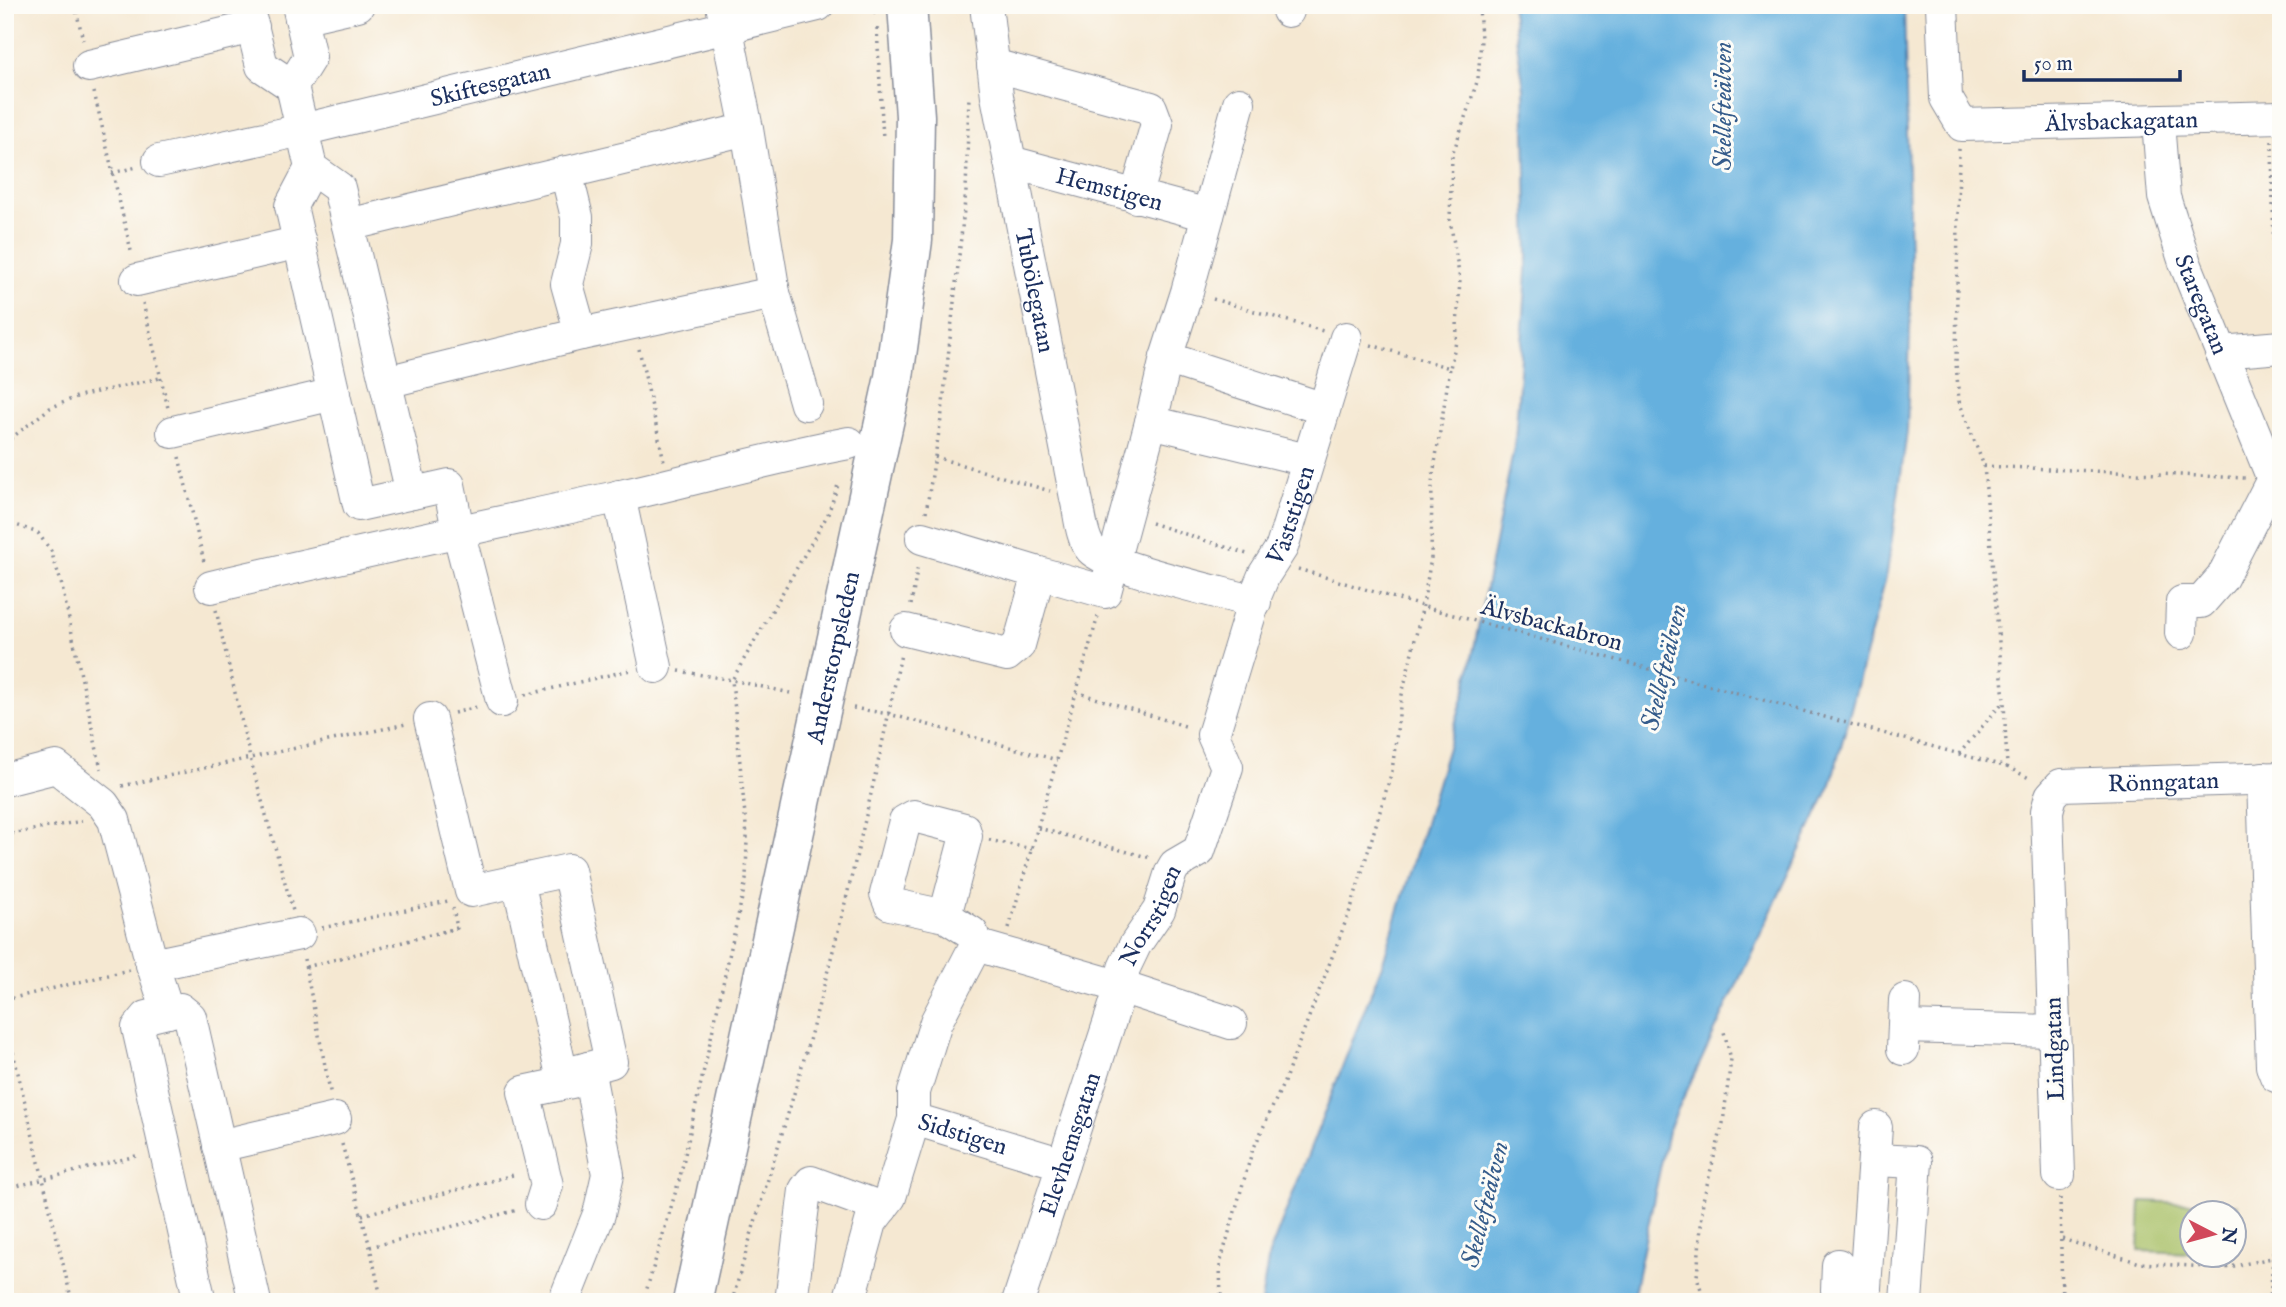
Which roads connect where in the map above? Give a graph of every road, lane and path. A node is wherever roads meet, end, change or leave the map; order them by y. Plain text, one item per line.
1 (75, 5) edge
2 (358, 5) edge
3 (818, 5) edge
4 (907, 5) edge
5 (986, 5) edge
6 (1479, 5) edge
7 (1941, 5) edge
8 (300, 12) edge
9 (250, 16) edge
10 (724, 16) edge
11 (89, 66) junction
12 (981, 74) junction
13 (292, 86) junction
14 (1239, 103) dead end
15 (2276, 117) edge
16 (2158, 122) junction
17 (747, 129) junction
18 (302, 130) junction
19 (1958, 132) junction
20 (159, 161) dead end
21 (1010, 162) junction
22 (310, 168) junction
23 (566, 173) junction
24 (1136, 197) junction
25 (1208, 215) junction
26 (348, 225) junction
27 (300, 242) junction
28 (2274, 264) dead end
29 (137, 280) junction
30 (1187, 292) junction
31 (774, 293) junction
32 (633, 323) junction
33 (581, 334) junction
34 (1346, 338) junction
35 (2281, 347) edge
36 (2221, 352) junction
37 (1166, 358) junction
38 (1450, 368) junction
39 (160, 378) junction
40 (386, 382) junction
41 (334, 394) junction
42 (806, 404) dead end
43 (1324, 409) junction
44 (1151, 422) junction
45 (173, 432) junction
46 (5, 443) edge
47 (849, 443) dead end
48 (935, 457) junction
49 (1307, 460) junction
50 (1984, 466) junction
51 (2277, 479) edge
52 (669, 484) junction
53 (412, 493) junction
54 (619, 496) junction
55 (1076, 498) junction
56 (1125, 515) junction
57 (5, 521) edge
58 (458, 530) junction
59 (922, 538) junction
60 (1273, 562) junction
61 (1039, 573) junction
62 (1109, 577) junction
63 (211, 587) junction
64 (1423, 606) junction
65 (1252, 610) junction
66 (906, 630) junction
67 (2181, 633) dead end
68 (656, 667) dead end
69 (1076, 692) junction
70 (790, 693) dead end
71 (502, 701) dead end
72 (2004, 701) junction
73 (850, 707) dead end
74 (888, 714) junction
75 (430, 719) dead end
76 (1213, 735) junction
77 (1959, 754) junction
78 (250, 758) junction
79 (1057, 760) junction
80 (2272, 778) edge
81 (5, 780) edge
82 (108, 789) junction
83 (2050, 796) joint
84 (1038, 828) junction
85 (5, 835) edge
86 (966, 836) junction
87 (1032, 849) junction
88 (1175, 865) junction
89 (518, 881) junction
90 (467, 894) junction
91 (945, 916) junction
92 (299, 934) junction
93 (989, 949) junction
94 (152, 965) junction
95 (306, 967) junction
96 (1121, 987) junction
97 (5, 1000) edge
98 (168, 1012) junction
99 (5, 1018) edge
100 (1231, 1023) dead end
101 (1904, 1025) dead end
102 (1723, 1028) dead end
103 (2053, 1031) junction
104 (589, 1073) junction
105 (2281, 1078) edge
106 (335, 1119) junction
107 (914, 1119) junction
108 (1876, 1128) dead end
109 (2281, 1136) edge
110 (219, 1146) junction
111 (165, 1148) junction
112 (1874, 1160) junction
113 (1063, 1164) junction
114 (542, 1167) junction
115 (2059, 1175) joint
116 (43, 1180) junction
117 (5, 1189) edge
118 (541, 1204) joint
119 (882, 1208) junction
120 (362, 1215) junction
121 (2062, 1239) junction
122 (370, 1247) junction
123 (2273, 1256) junction
124 (2281, 1256) edge
125 (1848, 1290) edge
126 (72, 1302) edge
127 (200, 1302) edge
128 (255, 1302) edge
129 (382, 1302) edge
130 (564, 1302) edge
131 (643, 1302) edge
132 (692, 1302) edge
133 (732, 1302) edge
134 (792, 1302) edge
135 (849, 1302) edge
136 (1018, 1302) edge
137 (1221, 1302) edge
138 (1705, 1302) edge
139 (1906, 1302) edge
140 (2063, 1302) edge
141 (2270, 1302) edge

1 - 11 path
2 - 8 street
3 - 10 street, Skiftesgatan
4 - 132 main road, Anderstorpsleden
5 - 12 street, Tubölegatan
6 - 38 path
7 - 19 street
8 - 13 street
9 - 11 street
9 - 13 street
10 - 17 street
10 - 18 street, Skiftesgatan
11 - 29 path
12 - 21 street, Tubölegatan
12 - 24 street
12 - 48 path
13 - 18 street
14 - 25 street
15 - 16 street, Älvsbackagatan
15 - 28 path
16 - 19 street, Älvsbackagatan
16 - 36 street, Staregatan
17 - 23 street
17 - 31 street
18 - 20 street, Skiftesgatan
18 - 22 street
19 - 50 path
21 - 24 street, Hemstigen
21 - 55 street, Tubölegatan
22 - 26 street
22 - 27 street
23 - 26 street
23 - 33 street
24 - 25 street, Hemstigen
25 - 30 street
26 - 40 street
27 - 29 street
27 - 41 street
29 - 39 path
30 - 34 path
30 - 37 street
31 - 32 street
31 - 42 street
32 - 33 street
32 - 52 path
33 - 40 street
34 - 38 path
34 - 43 street, Väststigen
35 - 36 street
36 - 51 street, Staregatan
37 - 43 street
37 - 44 street
38 - 64 path
39 - 45 path
39 - 46 path
40 - 53 street
41 - 45 street
41 - 53 street
43 - 49 street, Väststigen
44 - 49 street
44 - 56 street
45 - 63 path
47 - 52 street
48 - 55 path
48 - 59 path
49 - 60 street, Väststigen
50 - 51 path
50 - 72 path
51 - 67 street
52 - 54 street
53 - 58 street
54 - 58 street
54 - 68 street
55 - 62 street, Tubölegatan
56 - 60 path, Älvsbackabron
56 - 62 street
57 - 82 path
58 - 63 street
58 - 71 street
59 - 61 street
59 - 66 path
60 - 64 path, Älvsbackabron
60 - 65 street, Väststigen
61 - 62 street
61 - 66 street
62 - 65 street
62 - 69 path
63 - 78 path
64 - 77 path, Älvsbackabron
64 - 137 path
65 - 76 street
66 - 74 path
69 - 76 path
69 - 79 path
70 - 131 path
72 - 77 path
72 - 77 path, Älvsbackabron
73 - 74 path
74 - 79 path
74 - 133 path
75 - 90 street
76 - 88 street, Norrstigen
78 - 82 path
78 - 92 path
79 - 84 path
80 - 83 street, Rönngatan
80 - 105 street
81 - 82 street
82 - 85 path
82 - 94 street
83 - 103 street, Lindgatan
84 - 87 path
84 - 88 path
86 - 87 path
86 - 91 street
86 - 91 street
87 - 93 path
88 - 96 street, Norrstigen
89 - 90 street
89 - 104 street
89 - 104 street
90 - 92 path
90 - 95 path
91 - 93 street
92 - 94 street
92 - 95 path
93 - 96 street
93 - 107 street
94 - 97 path
94 - 98 street
95 - 106 path
96 - 100 street
96 - 113 street, Elevhemsgatan
98 - 110 street
98 - 111 street
99 - 116 path
101 - 103 street
102 - 138 path
103 - 115 street, Lindgatan
104 - 114 street
104 - 130 street
106 - 110 street
106 - 120 path
107 - 113 street, Sidstigen
107 - 119 street, Sidstigen
108 - 112 street
109 - 123 path
110 - 128 street
111 - 116 path
111 - 127 street
112 - 125 street
112 - 139 street
113 - 136 street, Elevhemsgatan
114 - 118 street
114 - 120 path
115 - 121 path
116 - 117 path
116 - 126 path
118 - 122 path
119 - 134 street
119 - 135 street, Sidstigen
120 - 122 path
121 - 123 path
121 - 140 path
122 - 129 path
123 - 124 path
123 - 141 path

